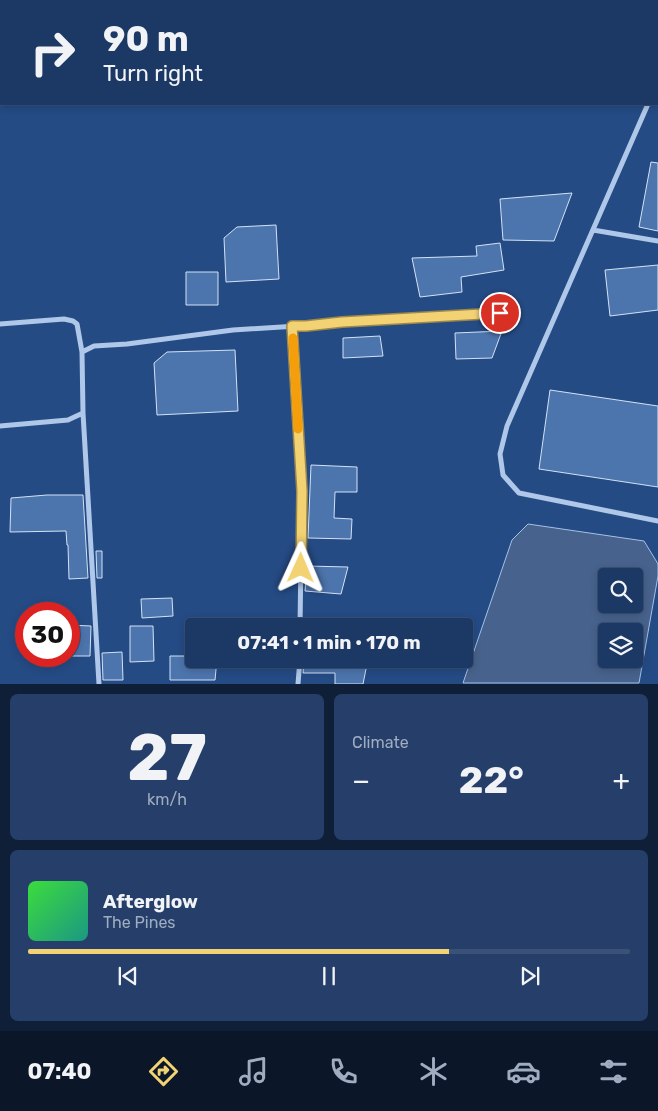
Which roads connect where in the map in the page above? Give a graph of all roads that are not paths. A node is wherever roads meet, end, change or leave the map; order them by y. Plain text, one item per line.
1 (51, 0) edge
2 (56, 0) edge
3 (648, 105) edge
4 (593, 230) junction
5 (658, 241) edge
6 (500, 313) dead end
7 (0, 324) edge
8 (292, 326) junction
9 (82, 352) junction
10 (82, 413) junction
11 (0, 426) edge
12 (658, 521) edge
13 (300, 618) edge
14 (299, 668) edge
15 (98, 684) edge
16 (298, 684) edge

1 - 2 street
3 - 4 street
4 - 5 street
4 - 12 street
6 - 8 street
7 - 9 street
8 - 9 street
8 - 13 street
9 - 10 street
10 - 11 street
10 - 15 street
14 - 16 street

